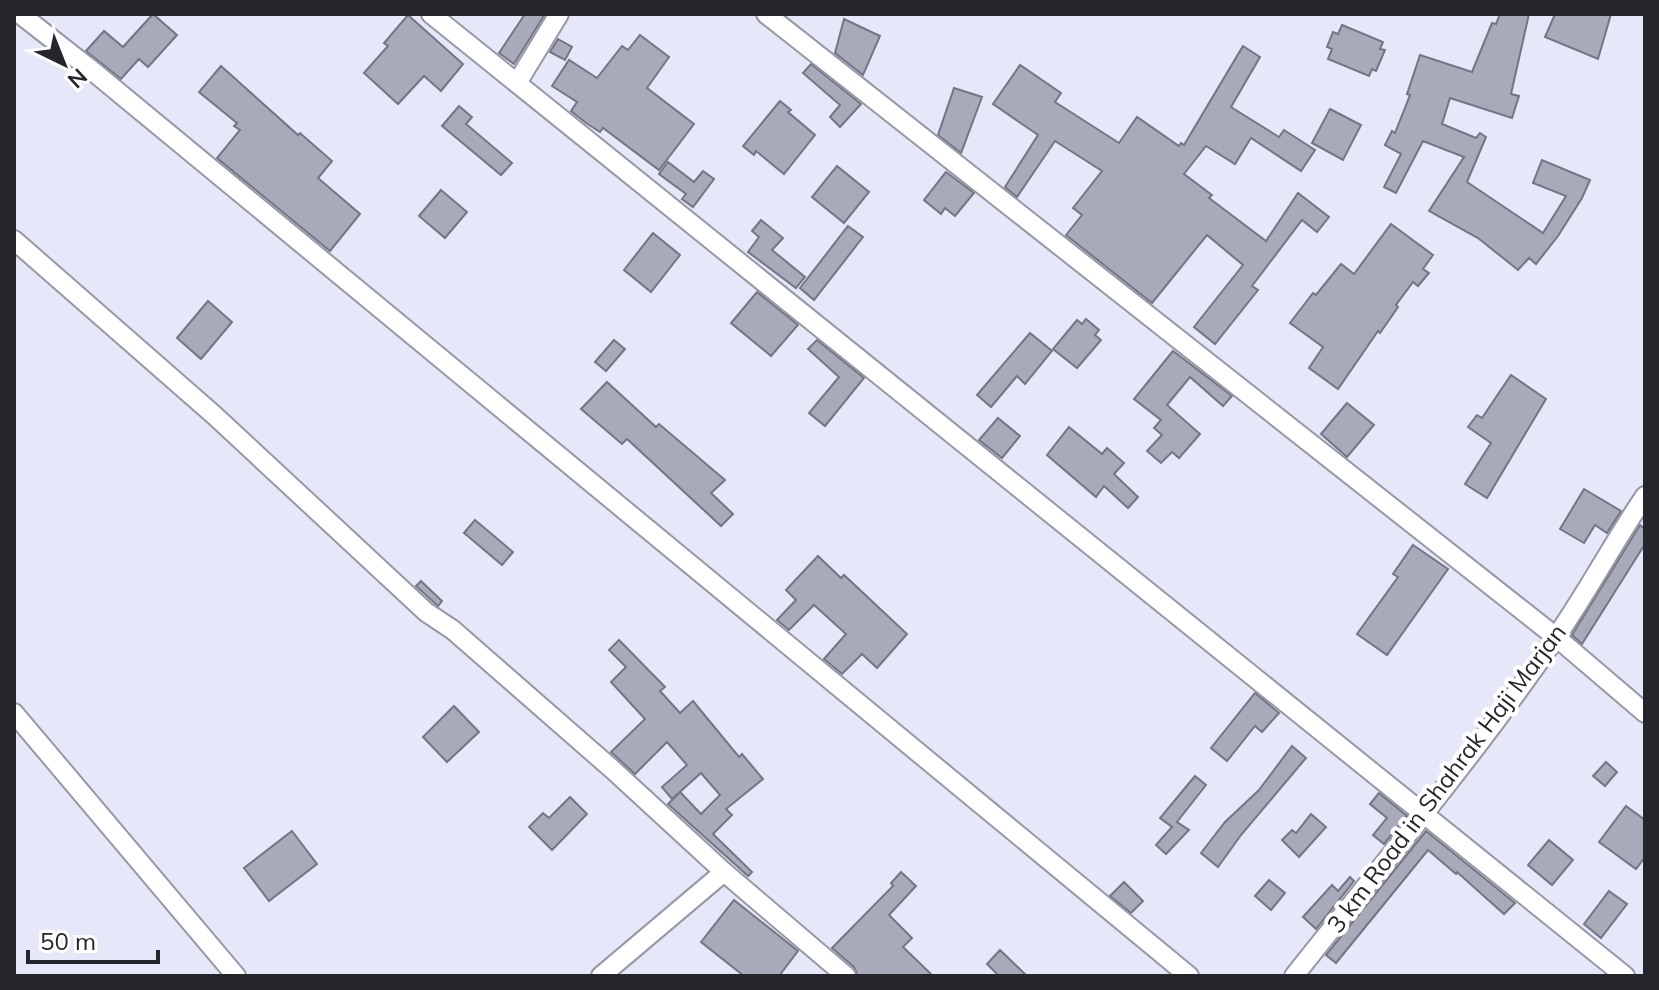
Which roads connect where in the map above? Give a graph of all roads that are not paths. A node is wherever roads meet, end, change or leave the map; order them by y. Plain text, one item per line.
1 (20, 14) edge
2 (431, 14) edge
3 (559, 14) edge
4 (766, 14) edge
5 (517, 83) junction
6 (14, 240) edge
7 (1645, 496) edge
8 (1556, 637) junction
9 (14, 713) edge
10 (1645, 713) edge
11 (1424, 815) junction
12 (724, 872) junction
13 (236, 976) edge
14 (601, 976) edge
15 (846, 976) edge
16 (1189, 976) edge
17 (1294, 976) edge
18 (1625, 976) edge

1 - 16 street
2 - 5 street
3 - 5 street
4 - 8 street
5 - 11 street
6 - 12 street
7 - 8 street, 3 km Road in Shahrak Haji Marjan
8 - 10 street
8 - 11 street, 3 km Road in Shahrak Haji Marjan
9 - 13 street
11 - 17 street, 3 km Road in Shahrak Haji Marjan
11 - 18 street
12 - 14 street
12 - 15 street

